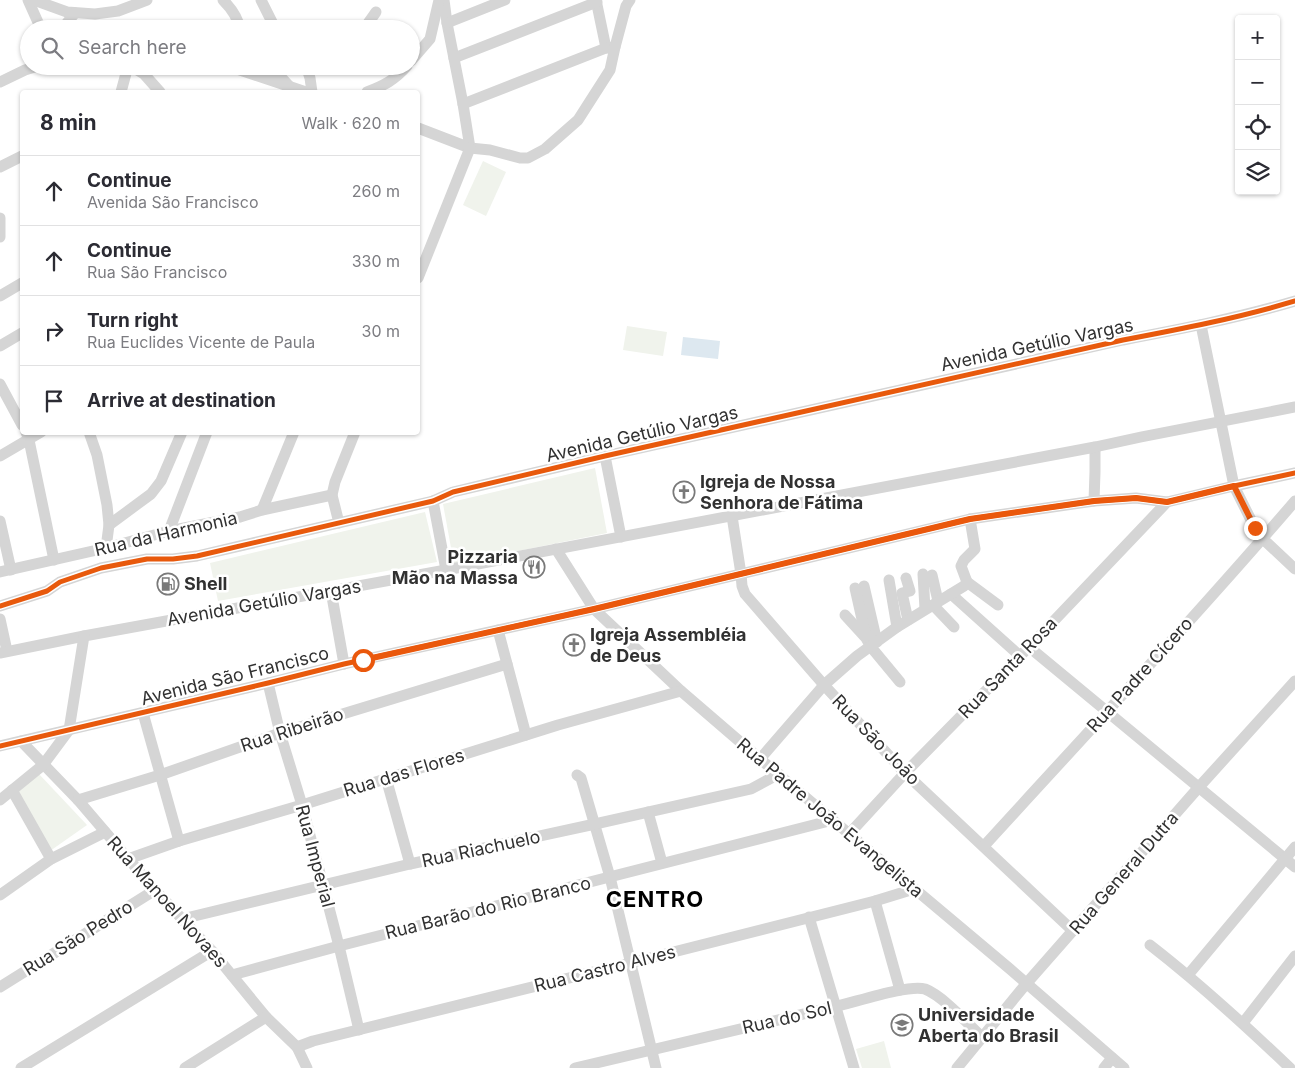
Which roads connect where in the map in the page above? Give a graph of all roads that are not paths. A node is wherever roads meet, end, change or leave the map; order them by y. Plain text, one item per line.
1 (28, 0) edge
2 (34, 0) edge
3 (148, 0) edge
4 (223, 0) edge
5 (261, 0) edge
6 (439, 0) edge
7 (444, 0) edge
8 (505, 0) edge
9 (630, 0) edge
10 (596, 1) edge
11 (118, 6) edge
12 (376, 12) dead end
13 (75, 13) junction
14 (37, 20) edge
15 (69, 20) edge
16 (238, 20) edge
17 (271, 20) edge
18 (370, 20) edge
19 (447, 24) junction
20 (430, 39) junction
21 (451, 43) junction
22 (611, 47) junction
23 (420, 51) edge
24 (454, 58) junction
25 (20, 72) edge
26 (127, 75) edge
27 (145, 75) edge
28 (251, 75) edge
29 (278, 75) edge
30 (309, 75) edge
31 (398, 75) edge
32 (0, 82) edge
33 (122, 90) edge
34 (158, 90) edge
35 (290, 90) edge
36 (312, 90) edge
37 (372, 90) edge
38 (463, 104) junction
39 (420, 129) edge
40 (470, 148) junction
41 (20, 157) edge
42 (0, 167) edge
43 (0, 218) edge
44 (0, 237) edge
45 (420, 269) edge
46 (20, 284) edge
47 (0, 296) edge
48 (1295, 301) edge
49 (1200, 325) junction
50 (20, 337) edge
51 (0, 346) edge
52 (0, 384) edge
53 (1295, 407) edge
54 (20, 421) edge
55 (1220, 421) junction
56 (90, 435) edge
57 (181, 435) edge
58 (205, 435) edge
59 (293, 435) edge
60 (354, 435) edge
61 (27, 436) edge
62 (1095, 447) junction
63 (0, 456) edge
64 (605, 456) junction
65 (1295, 473) edge
66 (1234, 486) junction
67 (332, 495) junction
68 (433, 501) junction
69 (1094, 501) junction
70 (1167, 502) junction
71 (1295, 502) edge
72 (262, 510) junction
73 (732, 516) junction
74 (970, 519) junction
75 (0, 521) edge
76 (339, 524) junction
77 (109, 525) junction
78 (169, 531) junction
79 (621, 537) junction
80 (1263, 539) junction
81 (106, 548) junction
82 (556, 549) junction
83 (54, 560) junction
84 (1295, 569) edge
85 (446, 570) junction
86 (5, 571) edge
87 (741, 574) junction
88 (927, 574) dead end
89 (906, 578) dead end
90 (888, 580) dead end
91 (967, 582) junction
92 (860, 587) dead end
93 (331, 591) junction
94 (951, 594) junction
95 (932, 605) junction
96 (998, 605) dead end
97 (0, 606) edge
98 (594, 609) junction
99 (845, 615) dead end
100 (0, 619) edge
101 (908, 620) junction
102 (897, 627) junction
103 (954, 627) dead end
104 (498, 630) junction
105 (84, 636) junction
106 (871, 642) junction
107 (1029, 647) junction
108 (4, 652) edge
109 (1020, 656) junction
110 (344, 664) junction
111 (507, 664) junction
112 (1295, 681) edge
113 (900, 682) dead end
114 (268, 683) junction
115 (824, 686) junction
116 (681, 691) junction
117 (1107, 712) junction
118 (142, 713) junction
119 (68, 730) junction
120 (280, 733) junction
121 (526, 735) junction
122 (21, 741) junction
123 (0, 746) edge
124 (760, 759) junction
125 (43, 765) junction
126 (905, 772) junction
127 (779, 774) junction
128 (160, 775) junction
129 (577, 775) dead end
130 (386, 778) junction
131 (1199, 787) junction
132 (4, 796) edge
133 (78, 800) junction
134 (302, 804) junction
135 (648, 812) junction
136 (833, 820) junction
137 (595, 824) junction
138 (105, 832) junction
139 (849, 834) junction
140 (179, 841) junction
141 (984, 846) junction
142 (1295, 847) edge
143 (52, 859) junction
144 (128, 859) junction
145 (1285, 859) junction
146 (662, 863) junction
147 (410, 864) junction
148 (1295, 867) edge
149 (610, 877) junction
150 (323, 885) junction
151 (914, 889) junction
152 (155, 890) junction
153 (0, 895) edge
154 (875, 901) junction
155 (809, 917) junction
156 (182, 919) junction
157 (1073, 931) junction
158 (1150, 945) dead end
159 (339, 946) junction
160 (212, 952) junction
161 (1295, 956) edge
162 (630, 963) junction
163 (1188, 974) junction
164 (232, 975) junction
165 (1026, 984) junction
166 (0, 987) edge
167 (900, 990) junction
168 (836, 1007) junction
169 (266, 1017) junction
170 (1243, 1023) junction
171 (359, 1030) junction
172 (983, 1038) junction
173 (297, 1047) junction
174 (652, 1049) junction
175 (1112, 1058) junction
176 (21, 1068) edge
177 (185, 1068) edge
178 (307, 1068) edge
179 (575, 1068) edge
180 (656, 1068) edge
181 (854, 1068) edge
182 (958, 1068) edge
183 (1104, 1068) edge
184 (1124, 1068) edge
185 (1290, 1068) edge

1 - 14 street
2 - 13 street
3 - 11 street
4 - 16 street
5 - 17 street
6 - 20 street
7 - 19 street
8 - 19 street
9 - 22 street
10 - 22 street
10 - 24 street
11 - 13 street
12 - 18 street
13 - 15 street
19 - 21 street
20 - 21 street
20 - 23 street
21 - 24 street
22 - 38 street
22 - 40 street
24 - 38 street
25 - 32 street
26 - 33 street
27 - 34 street
28 - 35 street
29 - 35 street
30 - 36 street
31 - 37 street
38 - 40 street
39 - 40 street
40 - 45 street
41 - 42 street
43 - 44 street
46 - 47 street
48 - 49 street, Avenida Getúlio Vargas
49 - 55 street
49 - 64 street, Avenida Getúlio Vargas
50 - 51 street
52 - 54 street
53 - 55 street, Avenida Getúlio Vargas
55 - 62 street, Avenida Getúlio Vargas
55 - 66 street
56 - 77 street
57 - 77 street
58 - 78 street
59 - 72 street
60 - 67 street
61 - 63 street
61 - 83 street
62 - 69 street
62 - 73 street, Avenida Getúlio Vargas
64 - 68 street, Avenida Getúlio Vargas
64 - 79 street
65 - 66 street
66 - 70 street
66 - 80 street
67 - 72 street, Rua da Harmonia
67 - 76 street
68 - 76 street, Avenida Getúlio Vargas
68 - 85 street
69 - 70 street, Avenida São Francisco
69 - 74 street, Avenida São Francisco
70 - 107 street, Rua Santa Rosa
71 - 80 street, Rua Padre Cícero
72 - 78 street, Rua da Harmonia
73 - 79 street, Avenida Getúlio Vargas
73 - 87 street, Rua São João
74 - 87 street, Avenida São Francisco
74 - 91 street
75 - 86 street
76 - 97 street, Avenida Getúlio Vargas
77 - 81 street
78 - 81 street, Rua da Harmonia
79 - 82 street, Avenida Getúlio Vargas
80 - 84 street
80 - 117 street, Rua Padre Cícero
81 - 83 street, Rua da Harmonia
82 - 85 street, Avenida Getúlio Vargas
82 - 98 street, Rua Padre João Evangelista
83 - 86 street, Rua da Harmonia
85 - 93 street, Avenida Getúlio Vargas
87 - 98 street, Avenida São Francisco
87 - 115 street, Rua São João
88 - 95 street
89 - 101 street
90 - 102 street
91 - 94 street
91 - 96 street
92 - 106 street
93 - 105 street, Avenida Getúlio Vargas
93 - 110 street
94 - 95 street
94 - 109 street
95 - 101 street
95 - 103 street
98 - 104 street, Avenida São Francisco
98 - 116 street, Rua Padre João Evangelista
99 - 106 street
100 - 108 street
101 - 102 street
102 - 106 street
104 - 110 street, Avenida São Francisco
104 - 111 street
105 - 108 street, Avenida Getúlio Vargas
105 - 119 street
106 - 113 street
106 - 115 street
107 - 109 street, Rua Santa Rosa
107 - 117 street
109 - 126 street, Rua Santa Rosa
110 - 114 street, Avenida São Francisco
111 - 120 street, Rua Ribeirão
111 - 121 street
112 - 131 street, Rua General Dutra
114 - 118 street, Avenida São Francisco
114 - 120 street, Rua Imperial
115 - 124 street
115 - 126 street, Rua São João
116 - 121 street, Rua das Flores
116 - 124 street, Rua Padre João Evangelista
117 - 131 street
117 - 141 street, Rua Padre Cícero
118 - 119 street, Avenida São Francisco
118 - 128 street
119 - 122 street, Avenida São Francisco
119 - 125 street
120 - 128 street, Rua Ribeirão
120 - 134 street, Rua Imperial
121 - 130 street, Rua das Flores
122 - 123 street, Avenida São Francisco
122 - 125 street, Rua Manoel Novaes
124 - 127 street, Rua Padre João Evangelista
125 - 132 street
125 - 133 street, Rua Manoel Novaes
126 - 139 street, Rua Santa Rosa
126 - 141 street, Rua São João
127 - 135 street, Rua Riachuelo
127 - 136 street, Rua Padre João Evangelista
128 - 133 street, Rua Ribeirão
128 - 140 street
129 - 137 street
130 - 134 street, Rua das Flores
130 - 147 street
131 - 145 street
131 - 157 street, Rua General Dutra
132 - 143 street
133 - 138 street, Rua Manoel Novaes
134 - 140 street, Rua das Flores
134 - 150 street, Rua Imperial
135 - 137 street, Rua Riachuelo
135 - 146 street
136 - 139 street, Rua Padre João Evangelista
136 - 146 street, Rua Barão do Rio Branco
137 - 147 street, Rua Riachuelo
137 - 149 street
138 - 143 street
138 - 144 street, Rua Manoel Novaes
139 - 151 street, Rua Padre João Evangelista
140 - 144 street, Rua das Flores
141 - 157 street, Rua São João
142 - 145 street
143 - 153 street
144 - 152 street, Rua Manoel Novaes
145 - 148 street
145 - 163 street
146 - 149 street, Rua Barão do Rio Branco
147 - 150 street, Rua Riachuelo
149 - 159 street, Rua Barão do Rio Branco
149 - 162 street
150 - 156 street, Rua Riachuelo
150 - 159 street, Rua Imperial
151 - 154 street, Rua Castro Alves
151 - 165 street, Rua Padre João Evangelista
152 - 156 street, Rua Manoel Novaes
152 - 166 street, Rua São Pedro
154 - 155 street, Rua Castro Alves
154 - 167 street
155 - 162 street, Rua Castro Alves
155 - 168 street
156 - 160 street, Rua Manoel Novaes
157 - 165 street, Rua General Dutra
158 - 163 street
159 - 164 street, Rua Barão do Rio Branco
159 - 171 street, Rua Imperial
160 - 164 street, Rua Manoel Novaes
160 - 176 street
161 - 170 street
162 - 171 street, Rua Castro Alves
162 - 174 street
163 - 170 street
164 - 169 street, Rua Manoel Novaes
165 - 172 street, Rua General Dutra
165 - 175 street, Rua Padre João Evangelista
167 - 168 street, Rua do Sol
167 - 172 street, Rua do Sol
168 - 174 street, Rua do Sol
168 - 181 street
169 - 173 street, Rua Manoel Novaes
169 - 177 street
170 - 185 street
171 - 173 street, Rua Castro Alves
172 - 182 street, Rua General Dutra
173 - 178 street, Rua Manoel Novaes
174 - 179 street, Rua do Sol
174 - 180 street
175 - 183 street
175 - 184 street, Rua Padre João Evangelista

